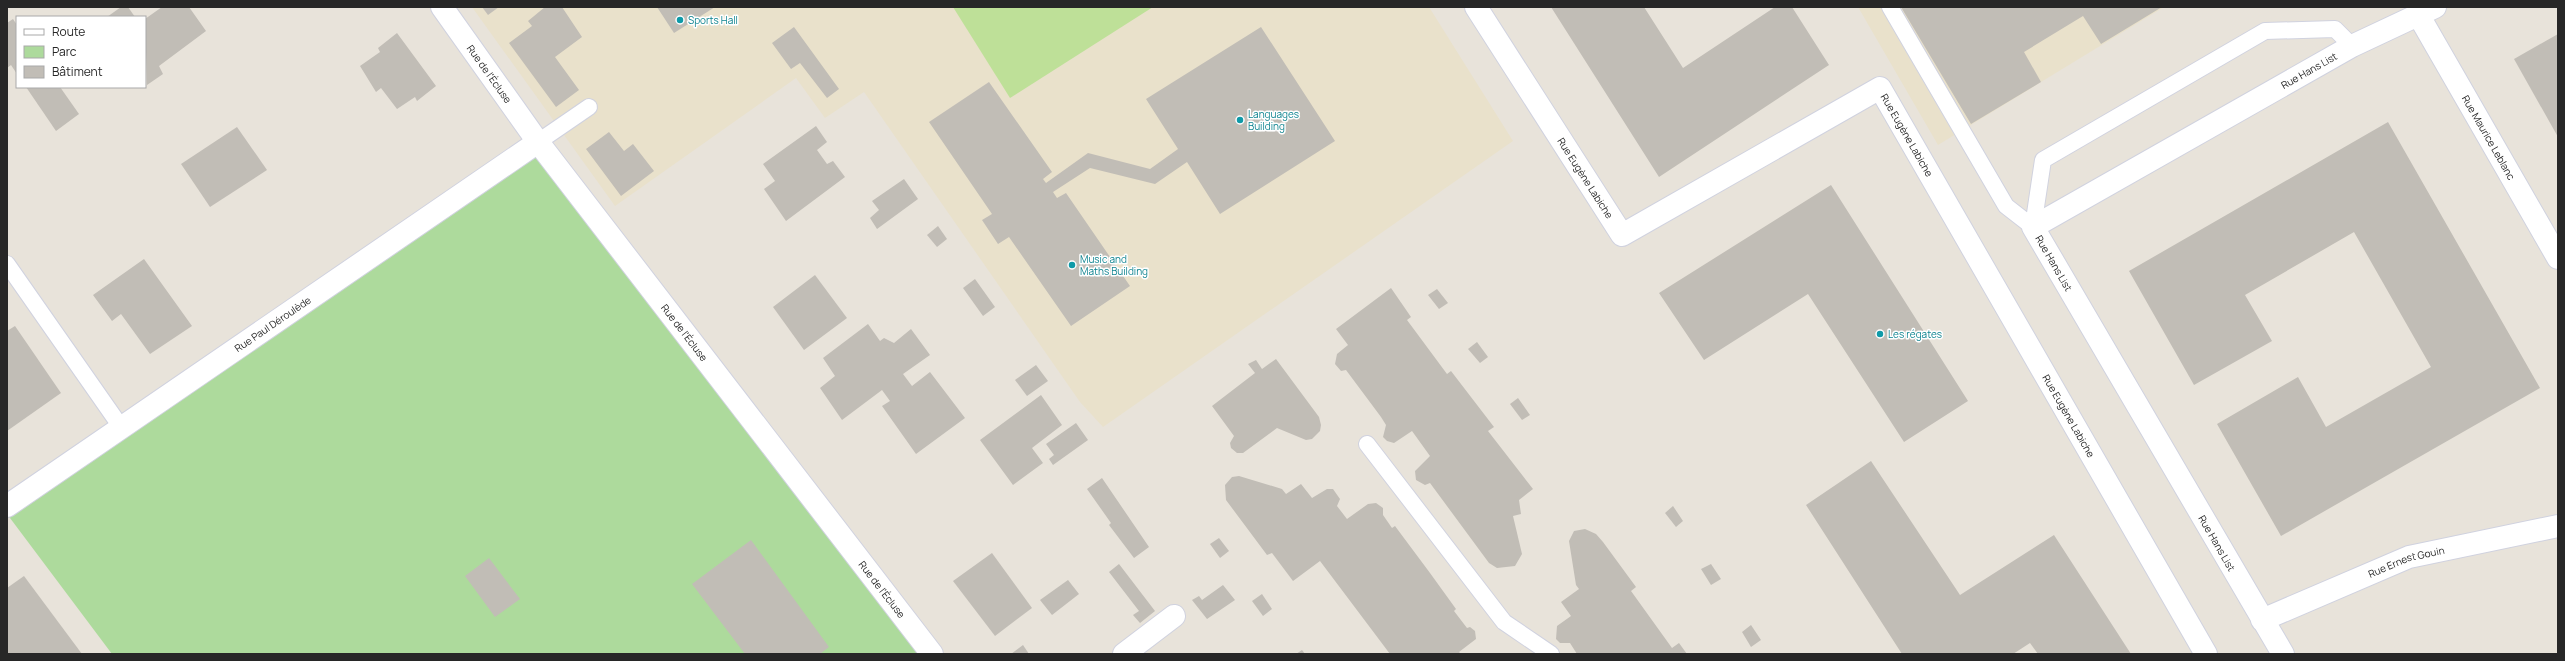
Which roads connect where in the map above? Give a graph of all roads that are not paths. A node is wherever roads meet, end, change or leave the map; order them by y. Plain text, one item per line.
1 (442, 7) edge
2 (1476, 7) edge
3 (1890, 7) edge
4 (2422, 10) edge
5 (2352, 46) junction
6 (589, 107) dead end
7 (538, 142) junction
8 (2033, 227) junction
9 (2558, 258) edge
10 (7, 264) edge
11 (121, 427) junction
12 (1367, 444) dead end
13 (7, 506) edge
14 (2558, 526) edge
15 (1174, 616) dead end
16 (2262, 620) junction
17 (932, 654) edge
18 (1124, 654) edge
19 (1551, 654) edge
20 (2206, 654) edge
21 (2283, 654) edge

1 - 7 street, Rue de l'Écluse
2 - 20 street, Rue Eugène Labiche
3 - 8 lane
4 - 5 street, Rue Hans List
4 - 9 street, Rue Maurice Leblanc
5 - 8 street, Rue Hans List
5 - 8 lane
6 - 7 lane
7 - 11 street, Rue Paul Déroulède
7 - 17 street, Rue de l'Écluse
8 - 16 street, Rue Hans List
10 - 11 lane
11 - 13 street, Rue Paul Déroulède
12 - 19 lane
14 - 16 street, Rue Ernest Gouin
15 - 18 street
16 - 21 street, Rue Hans List

